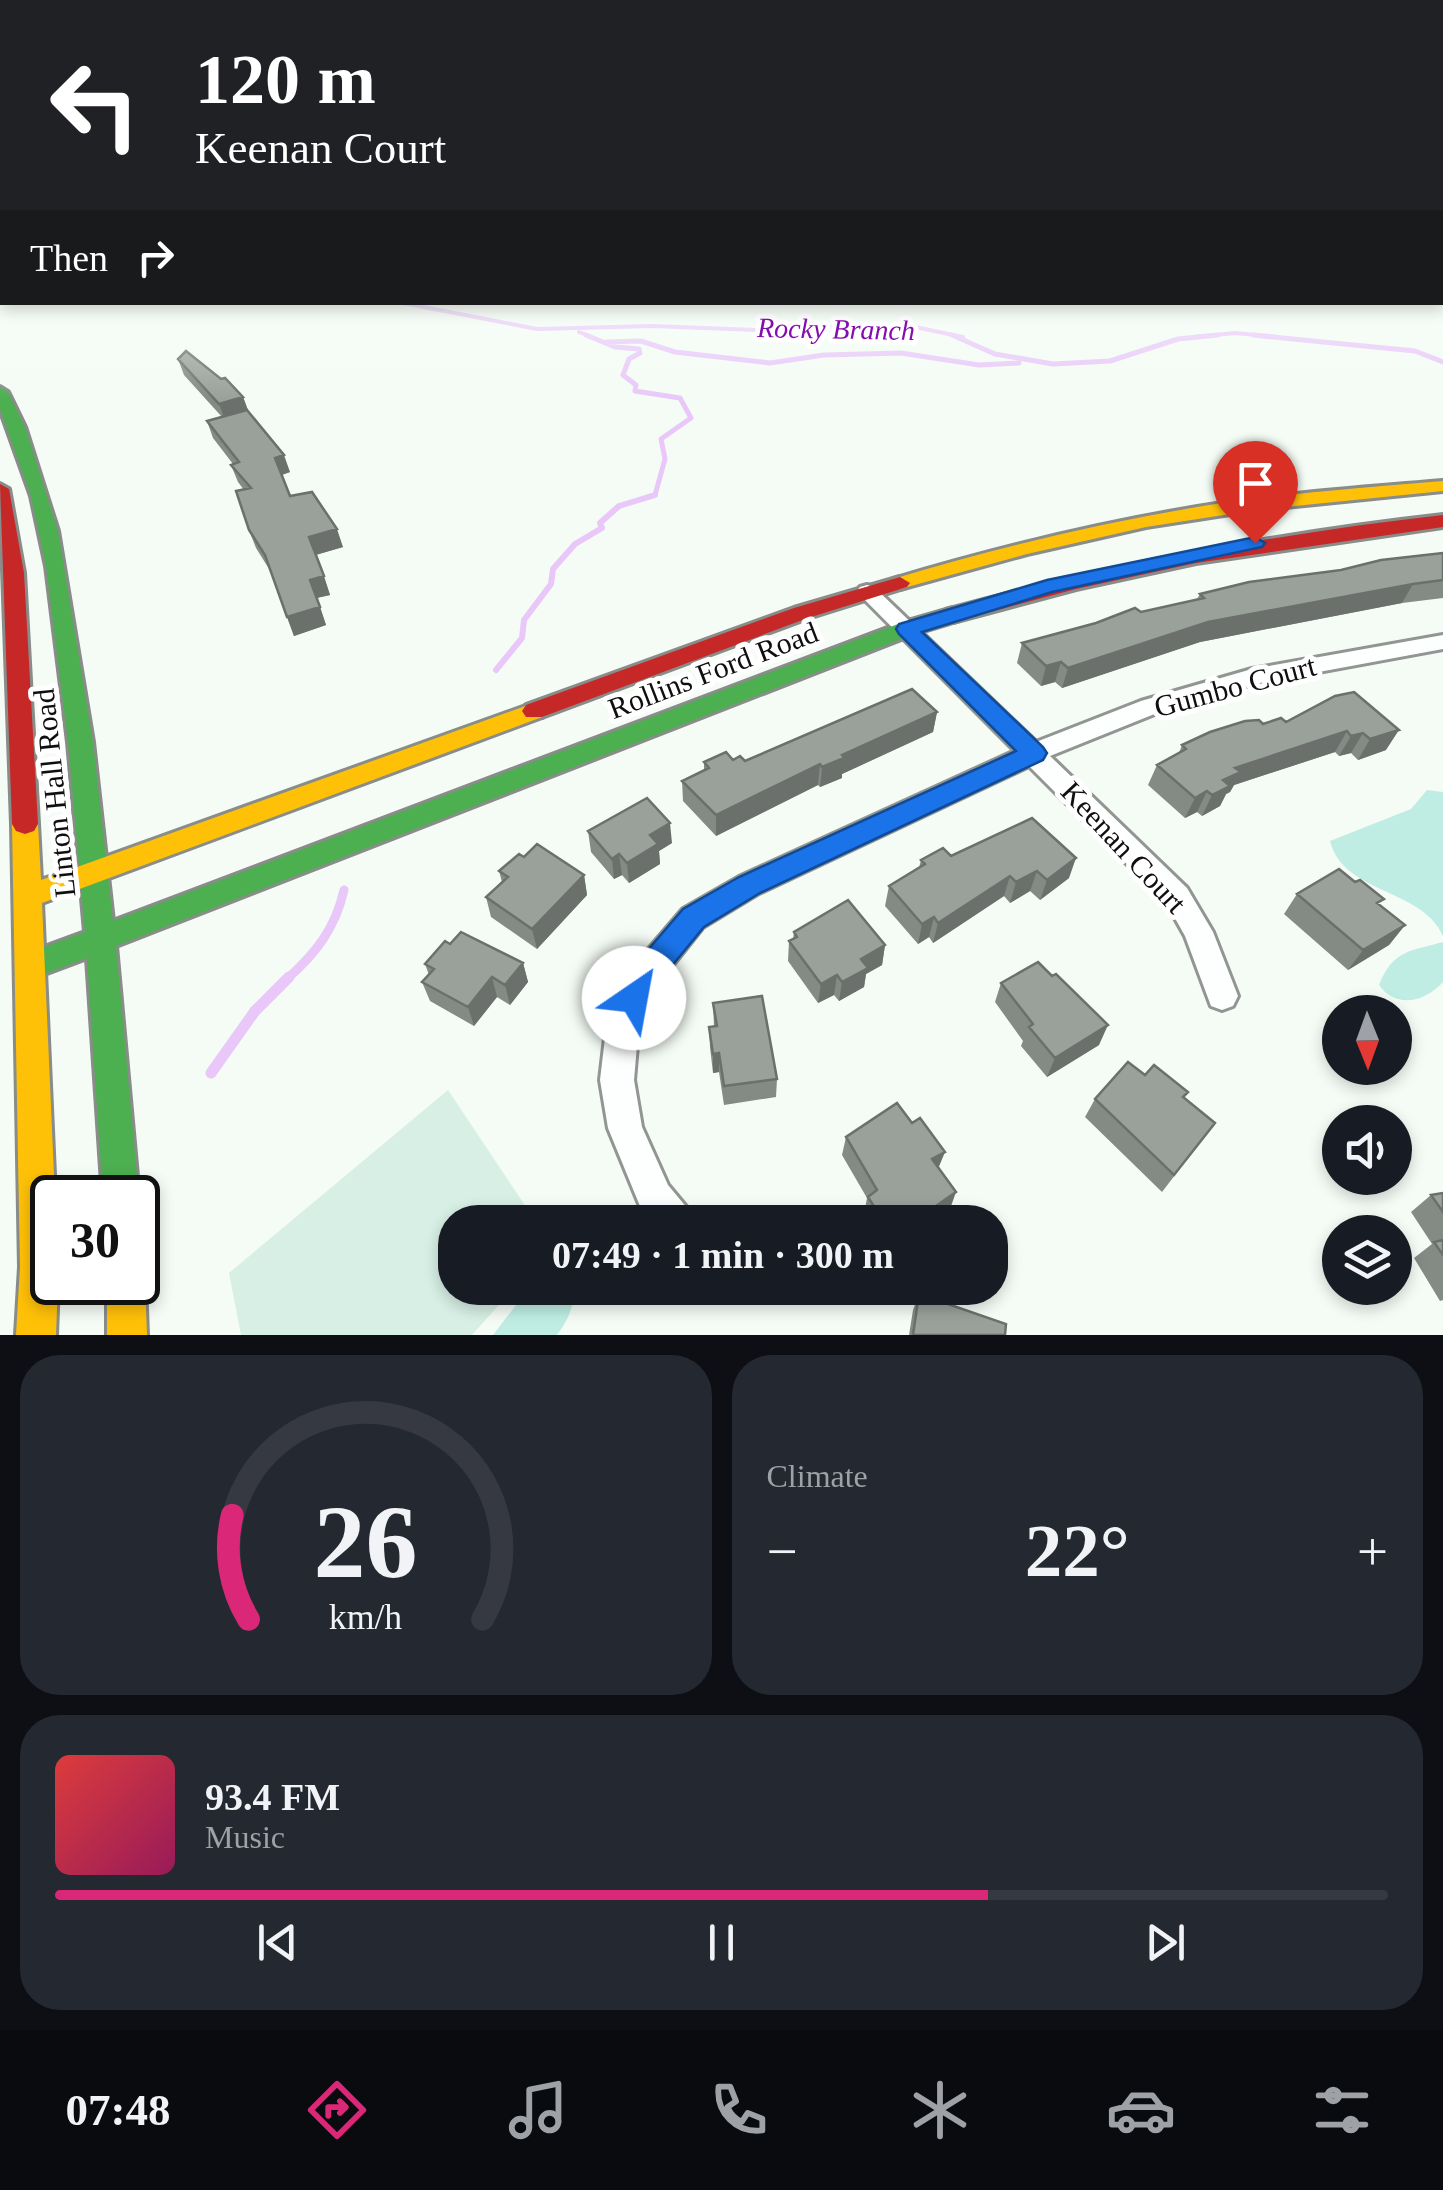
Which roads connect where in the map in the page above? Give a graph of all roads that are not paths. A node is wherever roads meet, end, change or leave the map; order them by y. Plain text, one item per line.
1 (0, 392) edge
2 (1443, 486) edge
3 (0, 489) edge
4 (1443, 521) edge
5 (867, 591) junction
6 (906, 629) junction
7 (1443, 642) edge
8 (1034, 753) junction
9 (94, 873) junction
10 (29, 896) junction
11 (99, 940) junction
12 (31, 966) junction
13 (1222, 996) dead end
14 (119, 1175) edge
15 (662, 1205) edge
16 (126, 1305) edge
17 (36, 1335) edge
18 (127, 1335) edge

1 - 9 main road, Linton Hall Road
2 - 5 main road, Rollins Ford Road
3 - 10 main road, Linton Hall Road
4 - 6 main road, Rollins Ford Road
5 - 6 street, Keenan Court
5 - 9 main road, Rollins Ford Road
6 - 8 street, Keenan Court
6 - 11 main road, Rollins Ford Road
7 - 8 street, Gumbo Court
8 - 13 street, Keenan Court
8 - 15 street, Gumbo Court
9 - 10 main road, Rollins Ford Road
9 - 11 main road, Linton Hall Road
10 - 12 main road, Linton Hall Road
11 - 12 main road, Rollins Ford Road
11 - 14 main road, Linton Hall Road
12 - 17 main road, Linton Hall Road
16 - 18 main road

